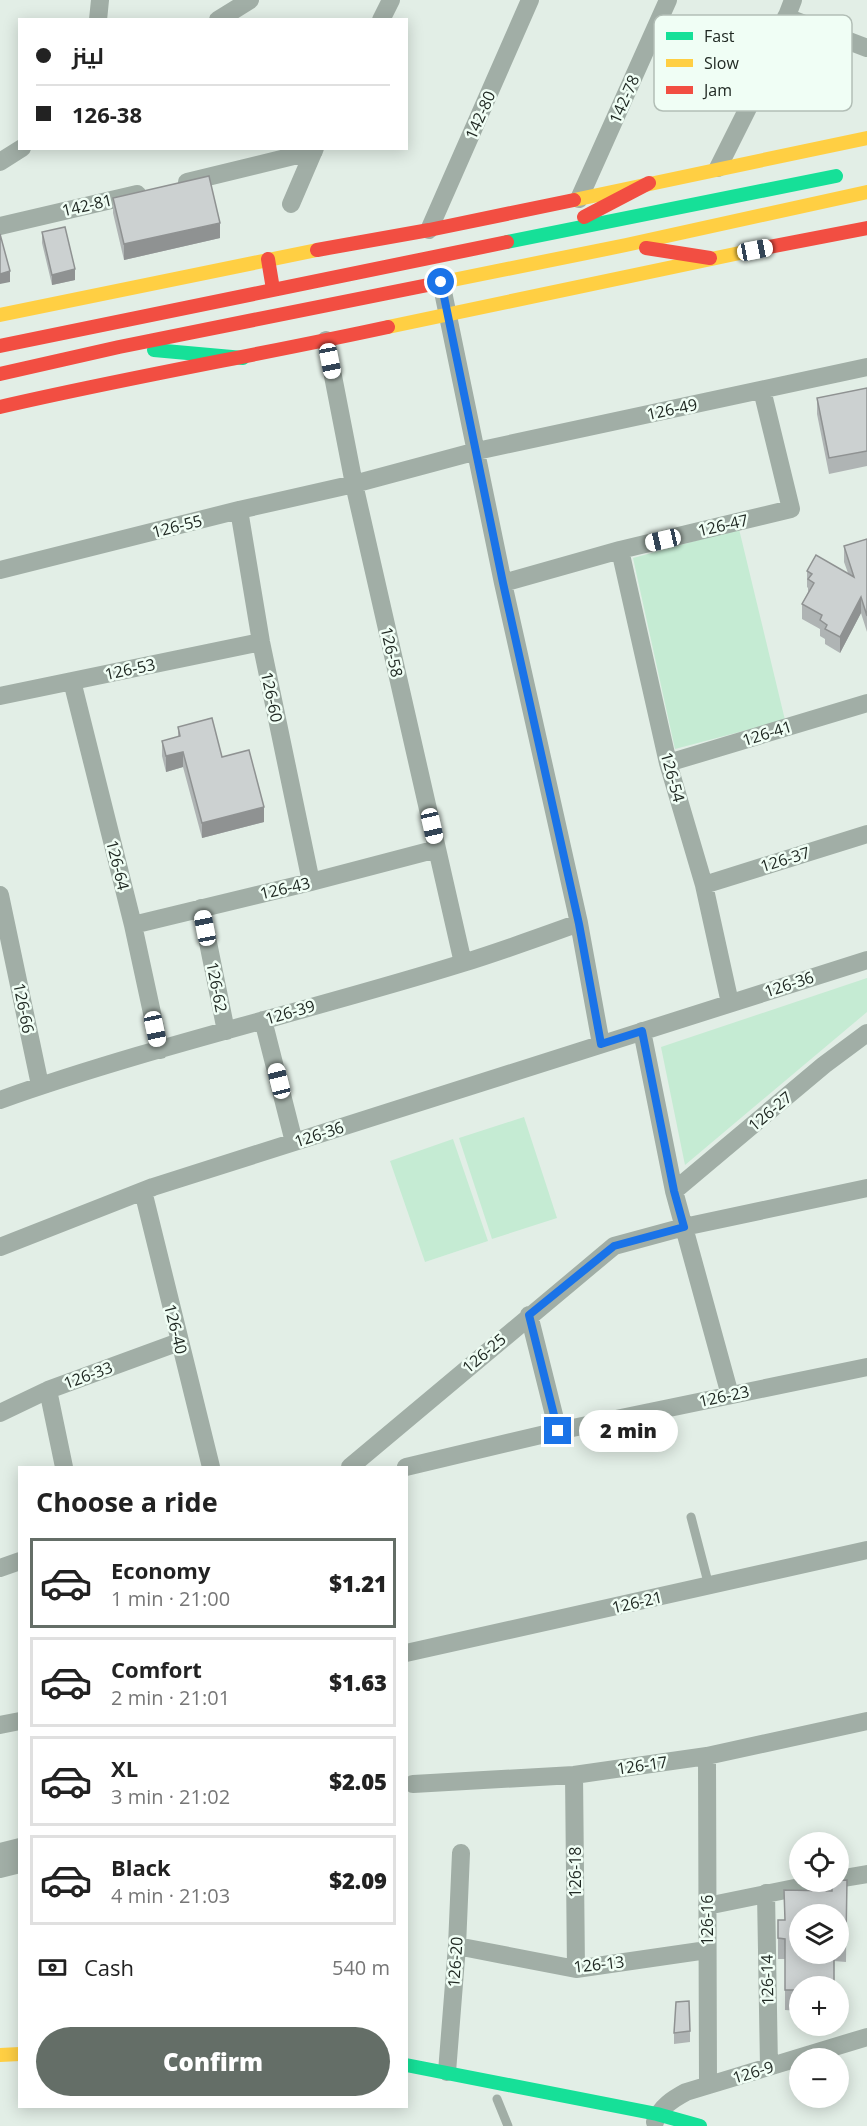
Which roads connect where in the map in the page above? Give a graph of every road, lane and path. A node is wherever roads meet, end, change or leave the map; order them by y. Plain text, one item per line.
1 (100, 0) edge
2 (250, 0) edge
3 (391, 0) edge
4 (530, 0) edge
5 (668, 0) edge
6 (790, 8) edge
7 (220, 12) edge
8 (661, 15) edge
9 (803, 15) edge
10 (98, 18) edge
11 (382, 18) edge
12 (654, 31) edge
13 (852, 40) edge
14 (867, 48) edge
15 (746, 111) edge
16 (867, 132) edge
17 (867, 138) edge
18 (853, 141) junction
19 (19, 150) edge
20 (314, 150) edge
21 (0, 162) edge
22 (718, 168) junction
23 (855, 172) dead end
24 (649, 183) junction
25 (174, 184) edge
26 (151, 190) edge
27 (867, 192) edge
28 (579, 199) junction
29 (291, 204) dead end
30 (0, 226) edge
31 (867, 228) edge
32 (429, 230) junction
33 (550, 235) junction
34 (626, 245) junction
35 (710, 258) junction
36 (268, 259) junction
37 (441, 282) junction
38 (273, 289) junction
39 (447, 313) junction
40 (0, 315) edge
41 (326, 340) junction
42 (0, 346) edge
43 (119, 346) junction
44 (243, 358) junction
45 (867, 367) edge
46 (0, 374) edge
47 (762, 390) junction
48 (0, 407) edge
49 (477, 451) junction
50 (354, 484) junction
51 (239, 510) junction
52 (620, 550) junction
53 (0, 570) edge
54 (503, 583) junction
55 (261, 642) junction
56 (72, 681) junction
57 (0, 696) edge
58 (867, 703) edge
59 (668, 763) junction
60 (867, 834) edge
61 (437, 849) junction
62 (311, 882) junction
63 (704, 885) junction
64 (0, 895) edge
65 (201, 908) junction
66 (579, 924) junction
67 (133, 925) junction
68 (867, 960) edge
69 (463, 963) junction
70 (8, 973) edge
71 (730, 1003) junction
72 (263, 1020) junction
73 (226, 1031) junction
74 (642, 1031) junction
75 (867, 1033) edge
76 (601, 1044) junction
77 (160, 1050) junction
78 (40, 1085) junction
79 (0, 1100) edge
80 (294, 1142) junction
81 (867, 1188) edge
82 (143, 1191) junction
83 (674, 1191) junction
84 (684, 1227) junction
85 (0, 1246) edge
86 (529, 1315) junction
87 (179, 1342) junction
88 (867, 1367) edge
89 (48, 1390) junction
90 (730, 1395) junction
91 (0, 1413) edge
92 (558, 1431) junction
93 (64, 1466) edge
94 (211, 1466) edge
95 (351, 1466) edge
96 (408, 1467) edge
97 (691, 1516) dead end
98 (867, 1550) edge
99 (18, 1562) edge
100 (0, 1568) edge
101 (709, 1586) junction
102 (408, 1653) edge
103 (18, 1721) edge
104 (867, 1721) edge
105 (0, 1725) edge
106 (707, 1756) junction
107 (574, 1775) junction
108 (413, 1784) dead end
109 (18, 1848) edge
110 (0, 1852) edge
111 (461, 1853) dead end
112 (18, 1864) edge
113 (0, 1869) edge
114 (867, 1874) edge
115 (849, 1877) edge
116 (789, 1889) edge
117 (766, 1893) junction
118 (707, 1906) junction
119 (457, 1946) junction
120 (707, 1950) junction
121 (576, 1969) junction
122 (867, 2031) edge
123 (867, 2037) edge
124 (18, 2054) edge
125 (0, 2055) edge
126 (408, 2065) edge
127 (768, 2067) junction
128 (447, 2072) junction
129 (708, 2085) junction
130 (497, 2099) dead end
131 (655, 2120) edge
132 (508, 2126) edge
133 (700, 2126) edge

1 - 10 street
2 - 7 street
3 - 11 street
4 - 32 street, 142-80
5 - 8 street, 142-78
6 - 9 street
12 - 28 street, 142-78
13 - 14 street
15 - 22 street
16 - 18 main road
17 - 18 main road
18 - 22 main road
19 - 21 street
20 - 25 street
20 - 29 street
22 - 24 main road
23 - 33 main road
24 - 28 main road
24 - 33 main road
26 - 30 street, 142-81
27 - 34 main road
28 - 32 main road
31 - 35 main road
32 - 36 main road
33 - 38 main road
34 - 35 main road
34 - 37 main road
35 - 39 main road
36 - 38 main road
36 - 40 main road
37 - 39 street
37 - 43 main road
38 - 42 main road
39 - 41 main road
39 - 49 street
41 - 44 main road
41 - 50 street, 126-58
43 - 44 main road
43 - 46 main road
44 - 48 main road
45 - 47 street, 126-49
47 - 49 street, 126-49
47 - 52 street, 126-47
49 - 50 street, 126-49
49 - 54 street
50 - 51 street, 126-55
50 - 61 street, 126-58
51 - 53 street, 126-55
51 - 55 street, 126-60
52 - 54 street, 126-47
52 - 59 street, 126-54
54 - 66 street
55 - 56 street, 126-53
55 - 62 street, 126-60
56 - 57 street, 126-53
56 - 67 street, 126-64
58 - 59 street, 126-41
59 - 63 street, 126-54
60 - 63 street, 126-37
61 - 62 street, 126-43
61 - 69 street, 126-58
62 - 65 street, 126-43
63 - 71 street, 126-54
64 - 70 street, 126-66
65 - 67 street, 126-43
65 - 73 street, 126-62
66 - 69 street, 126-39
66 - 76 street
67 - 77 street, 126-64
68 - 71 street, 126-36
69 - 72 street, 126-39
70 - 78 street, 126-66
71 - 74 street, 126-36
72 - 73 street, 126-39
72 - 80 street
73 - 77 street, 126-39
74 - 76 street, 126-36
74 - 83 street
75 - 83 street, 126-27
76 - 80 street, 126-36
77 - 78 street, 126-39
78 - 79 street, 126-39
80 - 82 street, 126-36
81 - 84 street, 126-25
82 - 85 street, 126-36
82 - 87 street, 126-40
83 - 84 street
84 - 86 street, 126-25
84 - 90 street
86 - 92 street
86 - 95 street, 126-25
87 - 89 street, 126-33
87 - 94 street, 126-40
88 - 90 street, 126-23
89 - 91 street, 126-33
89 - 93 street
90 - 92 street, 126-23
92 - 96 street, 126-23
97 - 101 lane
98 - 101 street, 126-21
99 - 100 street
101 - 102 street, 126-21
103 - 105 street
104 - 106 street, 126-17
106 - 107 street, 126-17
106 - 118 street, 126-16
107 - 108 street, 126-17
107 - 121 street, 126-18
109 - 110 street
111 - 119 street, 126-20
112 - 113 street
114 - 115 street
116 - 117 street
117 - 118 street
117 - 127 street, 126-14
118 - 120 street, 126-16
119 - 121 street, 126-13
119 - 128 street, 126-20
120 - 121 street, 126-13
120 - 129 street, 126-16
122 - 123 street
123 - 127 street, 126-9
124 - 125 main road
126 - 128 main road
127 - 129 street, 126-9
128 - 131 main road
129 - 131 street, 126-9
130 - 132 lane
131 - 133 main road

